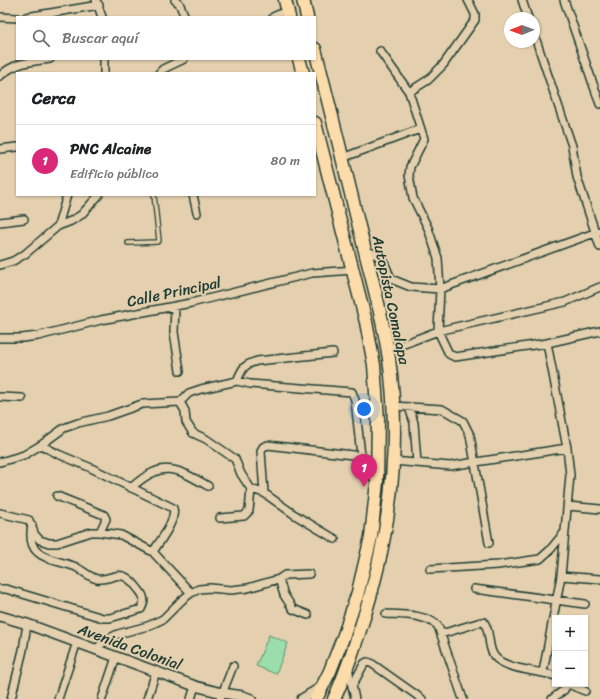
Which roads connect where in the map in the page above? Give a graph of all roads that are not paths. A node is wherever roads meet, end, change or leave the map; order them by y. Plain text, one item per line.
1 (302, 0) edge
2 (468, 0) edge
3 (522, 0) edge
4 (564, 0) edge
5 (179, 1) edge
6 (98, 2) edge
7 (287, 9) edge
8 (526, 12) edge
9 (31, 16) edge
10 (102, 16) edge
11 (185, 16) edge
12 (275, 16) edge
13 (307, 16) edge
14 (0, 17) edge
15 (16, 18) edge
16 (539, 48) edge
17 (380, 51) dead end
18 (316, 53) edge
19 (42, 60) edge
20 (104, 60) edge
21 (182, 60) edge
22 (299, 60) edge
23 (104, 72) edge
24 (160, 72) edge
25 (303, 72) edge
26 (0, 76) edge
27 (409, 92) junction
28 (600, 104) edge
29 (420, 130) junction
30 (316, 132) edge
31 (16, 147) edge
32 (0, 149) edge
33 (342, 158) junction
34 (319, 159) edge
35 (67, 196) edge
36 (97, 196) edge
37 (154, 196) edge
38 (193, 196) edge
39 (197, 213) dead end
40 (24, 218) dead end
41 (0, 222) edge
42 (58, 226) junction
43 (597, 232) edge
44 (128, 243) dead end
45 (600, 247) edge
46 (365, 251) junction
47 (0, 265) edge
48 (354, 270) junction
49 (600, 287) edge
50 (440, 289) junction
51 (175, 306) junction
52 (438, 331) junction
53 (600, 331) edge
54 (0, 338) edge
55 (547, 343) junction
56 (388, 350) junction
57 (333, 353) dead end
58 (180, 371) dead end
59 (237, 381) junction
60 (0, 397) edge
61 (22, 398) dead end
62 (180, 402) junction
63 (393, 406) junction
64 (409, 407) junction
65 (41, 445) junction
66 (567, 448) junction
67 (361, 456) junction
68 (475, 461) junction
69 (0, 462) edge
70 (393, 462) junction
71 (417, 463) junction
72 (377, 482) junction
73 (208, 486) dead end
74 (131, 488) junction
75 (251, 489) junction
76 (264, 493) junction
77 (57, 496) dead end
78 (568, 506) junction
79 (600, 509) edge
80 (0, 513) edge
81 (220, 518) dead end
82 (32, 525) junction
83 (100, 532) junction
84 (564, 533) junction
85 (335, 539) dead end
86 (489, 543) dead end
87 (153, 552) junction
88 (430, 569) dead end
89 (309, 574) dead end
90 (561, 576) junction
91 (279, 579) junction
92 (600, 579) edge
93 (0, 583) edge
94 (3, 589) edge
95 (474, 589) dead end
96 (191, 593) junction
97 (557, 600) junction
98 (585, 604) dead end
99 (386, 614) dead end
100 (308, 615) dead end
101 (0, 616) edge
102 (27, 624) junction
103 (441, 634) junction
104 (77, 642) junction
105 (96, 649) junction
106 (116, 657) junction
107 (233, 666) dead end
108 (348, 666) junction
109 (156, 672) junction
110 (543, 672) junction
111 (552, 675) edge
112 (195, 686) junction
113 (323, 686) junction
114 (352, 686) junction
115 (566, 687) edge
116 (575, 687) edge
117 (585, 691) dead end
118 (221, 696) edge
119 (11, 699) edge
120 (58, 699) edge
121 (102, 699) edge
122 (147, 699) edge
123 (191, 699) edge
124 (250, 699) edge
125 (302, 699) edge
126 (316, 699) edge
127 (334, 699) edge
128 (355, 699) edge
129 (422, 699) edge
130 (463, 699) edge
131 (552, 699) edge

1 - 13 highway
2 - 27 street
3 - 8 street
4 - 28 street
5 - 11 street
6 - 9 street
6 - 10 street
7 - 12 street
14 - 15 street
16 - 43 street
17 - 27 street
18 - 33 highway, Autopista Comalapa
19 - 26 street
20 - 23 street
21 - 24 street
22 - 25 highway
27 - 29 street
29 - 33 street
29 - 50 street
30 - 34 highway, Autopista Comalapa
31 - 32 street
33 - 46 highway, Autopista Comalapa
34 - 48 highway, Autopista Comalapa
35 - 42 street
36 - 42 street
37 - 44 lane
38 - 39 street
40 - 41 street
42 - 47 street
43 - 45 street
43 - 50 street
46 - 50 street
46 - 56 highway, Autopista Comalapa
48 - 51 street, Calle Principal
48 - 72 highway, Autopista Comalapa
49 - 52 street
50 - 52 street
51 - 54 street, Calle Principal
51 - 58 street
52 - 55 street
52 - 56 street
53 - 55 street
55 - 66 street
56 - 63 highway, Autopista Comalapa
57 - 59 street
59 - 62 street
59 - 67 street
60 - 61 street
62 - 65 street
62 - 75 street
63 - 64 street
63 - 70 highway, Autopista Comalapa
64 - 68 street
64 - 71 street
65 - 69 street
65 - 74 street
66 - 68 street
66 - 78 street
67 - 72 street
67 - 76 street
68 - 71 street
68 - 86 street
70 - 71 street
70 - 108 highway, Autopista Comalapa
72 - 113 highway, Autopista Comalapa
73 - 74 street
74 - 87 street
75 - 76 street
75 - 81 street
76 - 85 street
77 - 83 street
78 - 79 street
78 - 84 street
80 - 82 street
82 - 83 street
82 - 94 street
83 - 87 street
84 - 88 street
84 - 90 street
87 - 96 street
89 - 91 street
90 - 92 street
90 - 97 street
91 - 96 street
91 - 100 street
93 - 94 street
95 - 97 street
96 - 105 street
97 - 98 street
97 - 110 street
99 - 103 street
101 - 102 street, Avenida Colonial
102 - 104 street, Avenida Colonial
102 - 119 street
103 - 110 street
103 - 130 street
104 - 105 street, Avenida Colonial
104 - 120 street
105 - 106 street, Avenida Colonial
106 - 109 street, Avenida Colonial
106 - 121 street
107 - 118 street
108 - 114 street
108 - 127 highway, Autopista Comalapa
109 - 112 street, Avenida Colonial
109 - 122 street
110 - 111 street
112 - 118 street, Avenida Colonial
112 - 123 street
113 - 125 street
113 - 126 highway, Autopista Comalapa
114 - 128 street
114 - 129 street
115 - 131 street
116 - 117 street
118 - 124 street, Avenida Colonial

